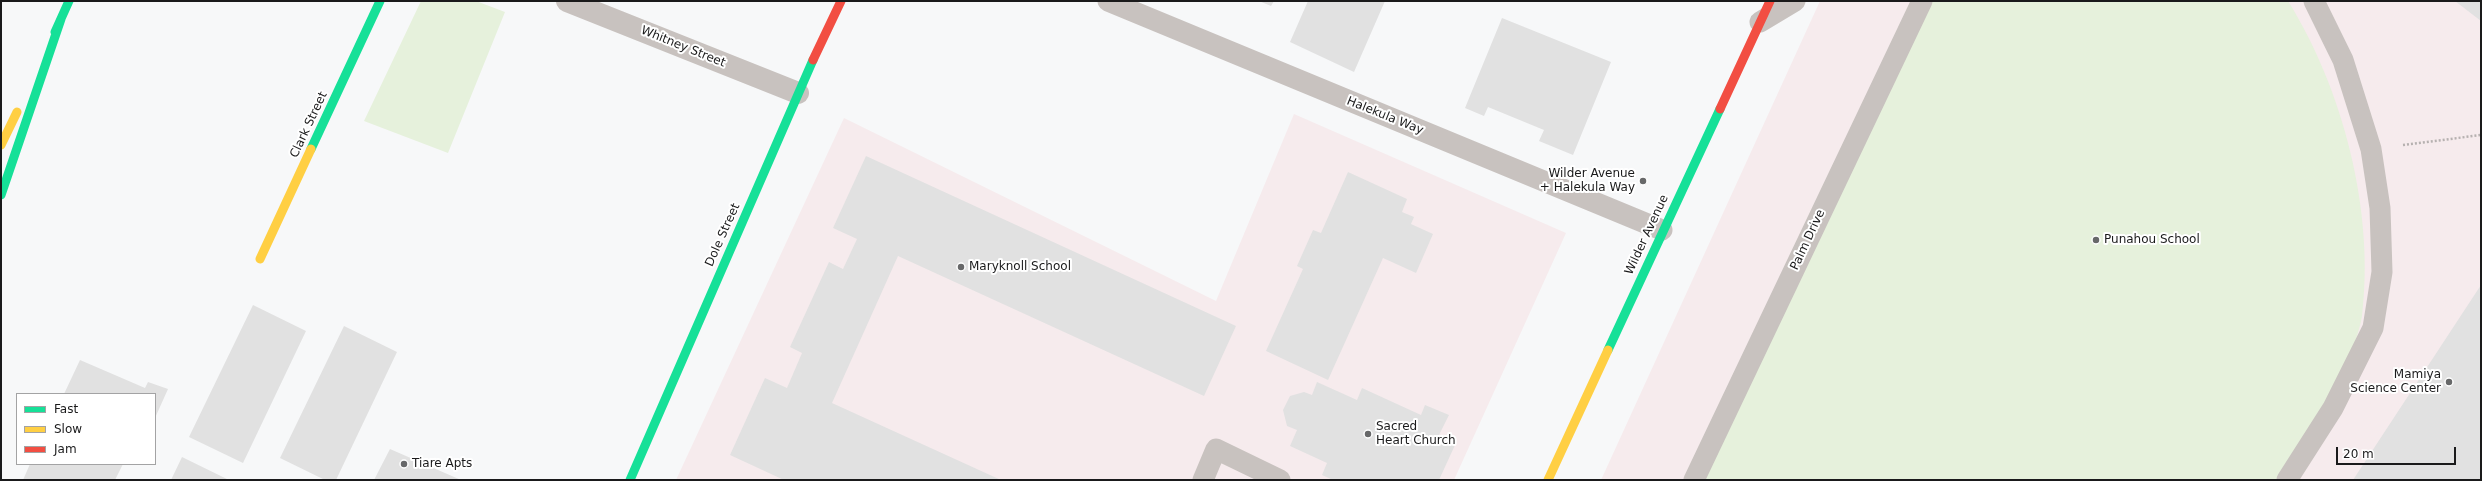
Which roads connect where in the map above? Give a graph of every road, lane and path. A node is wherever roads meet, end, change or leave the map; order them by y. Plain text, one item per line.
1 (69, 1) edge
2 (380, 1) edge
3 (567, 1) edge
4 (841, 1) edge
5 (1108, 1) edge
6 (1770, 1) edge
7 (1795, 1) edge
8 (1922, 1) edge
9 (2314, 1) edge
10 (61, 19) junction
11 (1760, 22) junction
12 (798, 93) junction
13 (2481, 135) edge
14 (1, 145) edge
15 (2371, 149) junction
16 (1, 195) edge
17 (1662, 230) junction
18 (260, 259) dead end
19 (630, 480) edge
20 (1203, 480) edge
21 (1280, 480) edge
22 (1548, 480) edge
23 (1694, 480) edge
24 (2287, 480) edge

1 - 10 main road
2 - 18 main road, Clark Street
3 - 12 street, Whitney Street
4 - 12 main road, Dole Street
5 - 17 lane, Halekula Way
6 - 11 main road, Wilder Avenue
7 - 11 lane
8 - 23 lane, Palm Drive
9 - 15 lane
10 - 14 main road
10 - 16 main road
11 - 17 main road, Wilder Avenue
12 - 19 main road, Dole Street
13 - 15 path
15 - 24 lane
17 - 22 main road, Wilder Avenue
20 - 21 lane

